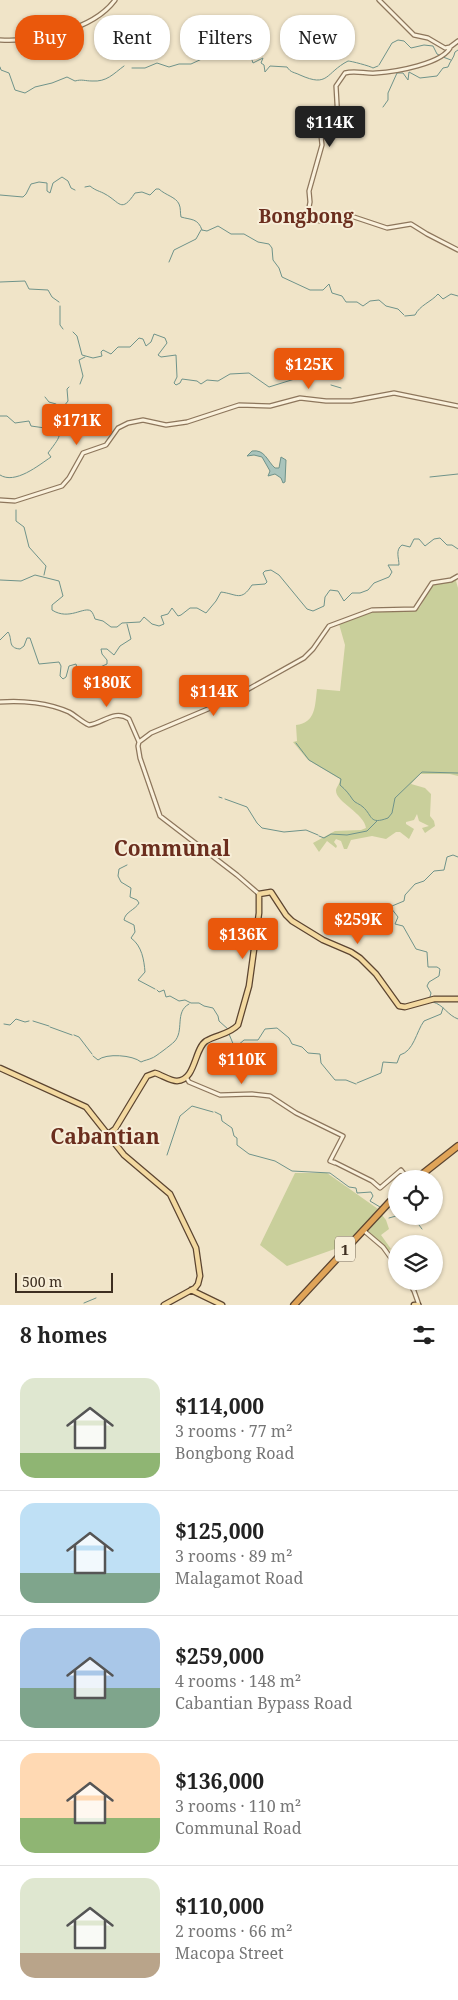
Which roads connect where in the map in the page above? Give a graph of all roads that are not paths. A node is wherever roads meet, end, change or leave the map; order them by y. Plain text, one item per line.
1 (115, 0) edge
2 (378, 0) edge
3 (0, 40) edge
4 (458, 42) edge
5 (451, 46) junction
6 (458, 250) edge
7 (458, 406) edge
8 (0, 500) edge
9 (458, 576) edge
10 (0, 702) edge
11 (139, 742) junction
12 (258, 894) junction
13 (458, 999) edge
14 (0, 1068) edge
15 (186, 1077) junction
16 (108, 1134) junction
17 (458, 1147) edge
18 (429, 1170) edge
19 (388, 1181) edge
20 (388, 1204) edge
21 (364, 1230) junction
22 (388, 1254) edge
23 (191, 1290) junction
24 (413, 1290) edge
25 (416, 1304) edge
26 (164, 1305) edge
27 (222, 1305) edge
28 (296, 1305) edge

1 - 3 street
2 - 5 street
4 - 5 street
5 - 6 street
7 - 8 street
9 - 11 street
10 - 11 street
11 - 12 street
12 - 13 main road
12 - 15 main road
14 - 16 main road
15 - 16 main road
15 - 19 street
16 - 23 main road
17 - 18 highway
20 - 21 highway, 1
21 - 22 street
21 - 28 highway, 1
23 - 26 main road
23 - 27 main road
24 - 25 street

